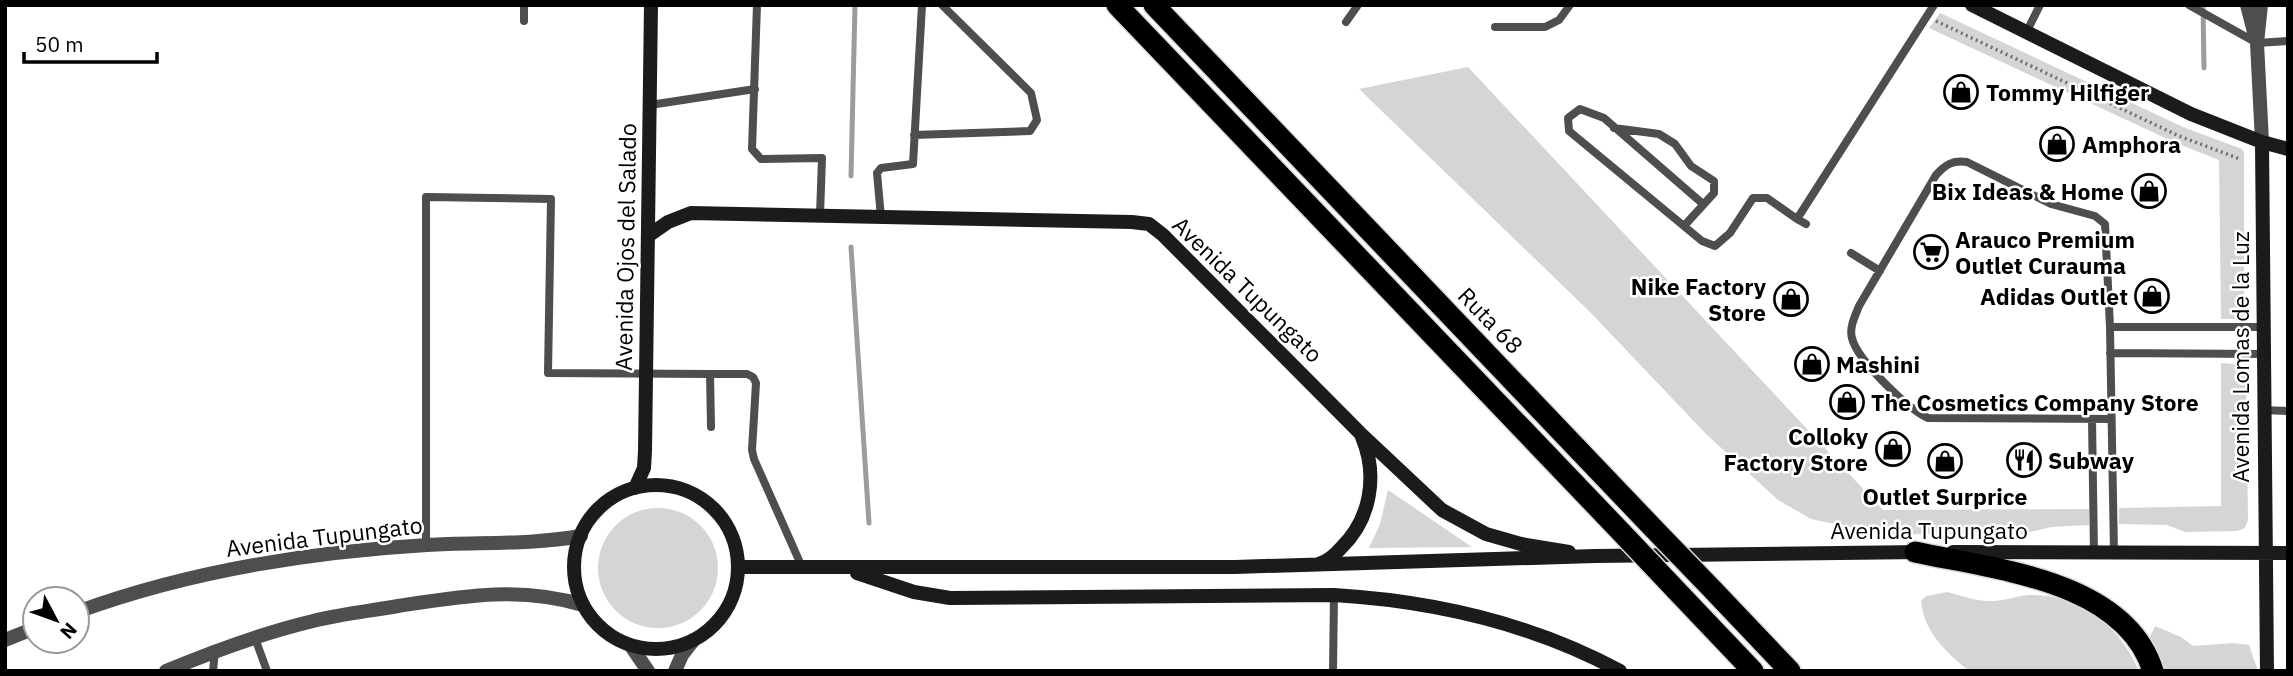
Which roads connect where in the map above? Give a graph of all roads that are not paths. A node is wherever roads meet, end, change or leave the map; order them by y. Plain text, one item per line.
1 (524, 5) edge
2 (651, 5) edge
3 (757, 5) edge
4 (922, 5) edge
5 (942, 5) edge
6 (1117, 5) edge
7 (1154, 5) edge
8 (1358, 5) edge
9 (1570, 5) edge
10 (1934, 5) edge
11 (1972, 5) edge
12 (2040, 5) edge
13 (2189, 5) edge
14 (2247, 5) edge
15 (2261, 5) edge
16 (524, 21) dead end
17 (1346, 22) dead end
18 (1495, 27) dead end
19 (2026, 33) junction
20 (2288, 41) edge
21 (2257, 43) junction
22 (755, 89) junction
23 (650, 105) junction
24 (1615, 128) junction
25 (915, 135) junction
26 (2262, 142) junction
27 (2288, 149) edge
28 (1703, 204) junction
29 (820, 215) junction
30 (881, 217) junction
31 (1797, 219) junction
32 (1805, 224) dead end
33 (1684, 226) junction
34 (648, 236) junction
35 (1851, 253) dead end
36 (1880, 271) junction
37 (2110, 327) junction
38 (2263, 327) junction
39 (2110, 353) junction
40 (2263, 354) junction
41 (646, 373) junction
42 (710, 374) junction
43 (2263, 410) junction
44 (2288, 411) edge
45 (2092, 419) junction
46 (2111, 419) junction
47 (711, 427) dead end
48 (1360, 433) junction
49 (635, 488) junction
50 (581, 536) junction
51 (426, 545) junction
52 (1915, 552) junction
53 (2094, 552) junction
54 (2114, 553) junction
55 (2264, 553) junction
56 (2288, 553) edge
57 (1595, 556) junction
58 (1314, 565) junction
59 (738, 567) junction
60 (802, 567) junction
61 (832, 567) junction
62 (1334, 595) junction
63 (583, 605) junction
64 (91, 607) edge
65 (255, 638) junction
66 (693, 641) junction
67 (631, 646) junction
68 (215, 652) junction
69 (166, 671) edge
70 (213, 671) edge
71 (267, 671) edge
72 (648, 671) edge
73 (675, 671) edge
74 (1333, 671) edge
75 (1620, 671) edge
76 (1753, 671) edge
77 (1790, 671) edge
78 (2153, 671) edge
79 (2267, 671) edge

1 - 16 lane
2 - 23 main road, Avenida Ojos del Salado
3 - 22 lane
4 - 25 lane
5 - 25 lane
6 - 76 highway, bridge
7 - 77 highway, Ruta 68, bridge
8 - 17 lane
9 - 18 lane
10 - 31 lane
11 - 19 main road
12 - 19 lane
13 - 21 lane
14 - 21 street, Avenida Lomas de la Luz
15 - 21 street, Avenida Lomas de la Luz
19 - 26 main road
20 - 21 lane
21 - 26 street, Avenida Lomas de la Luz
22 - 23 lane
22 - 29 lane
23 - 34 main road, Avenida Ojos del Salado
24 - 28 lane
24 - 28 lane
24 - 33 lane
25 - 30 lane
26 - 27 main road
26 - 38 main road, Avenida Lomas de la Luz
28 - 33 lane
29 - 30 main road, Avenida Tupungato
29 - 34 main road, Avenida Tupungato
30 - 48 main road, Avenida Tupungato
31 - 32 lane
31 - 33 lane
34 - 41 main road, Avenida Ojos del Salado
35 - 36 lane
36 - 37 lane
36 - 45 lane
37 - 38 lane
37 - 39 lane
38 - 40 main road, Avenida Lomas de la Luz
39 - 40 lane
39 - 46 lane
40 - 43 main road, Avenida Lomas de la Luz
41 - 42 lane
41 - 49 main road, Avenida Ojos del Salado
41 - 51 lane
42 - 47 lane
42 - 60 lane
43 - 44 lane
43 - 55 main road, Avenida Lomas de la Luz
45 - 46 lane
45 - 53 lane
46 - 54 lane
48 - 57 main road, Avenida Tupungato
48 - 58 main road
49 - 50 main road
49 - 59 main road
50 - 51 street, Avenida Tupungato
50 - 63 main road
51 - 64 street, Avenida Tupungato
52 - 53 main road, Avenida Tupungato
52 - 57 main road, Avenida Tupungato
52 - 78 highway
53 - 54 main road, Avenida Tupungato
54 - 55 main road, Avenida Tupungato
55 - 56 main road, Avenida Tupungato
55 - 79 main road, Avenida Lomas de la Luz
57 - 58 main road, Avenida Tupungato
58 - 61 main road, Avenida Tupungato
59 - 60 main road, Avenida Tupungato
59 - 66 main road
60 - 61 main road, Avenida Tupungato
61 - 62 main road, Avenida Tupungato
62 - 74 lane
62 - 75 main road, Avenida Tupungato
63 - 65 street
63 - 67 main road
65 - 68 street
65 - 71 lane
66 - 67 main road
66 - 73 street
67 - 72 street
68 - 69 street
68 - 70 lane

